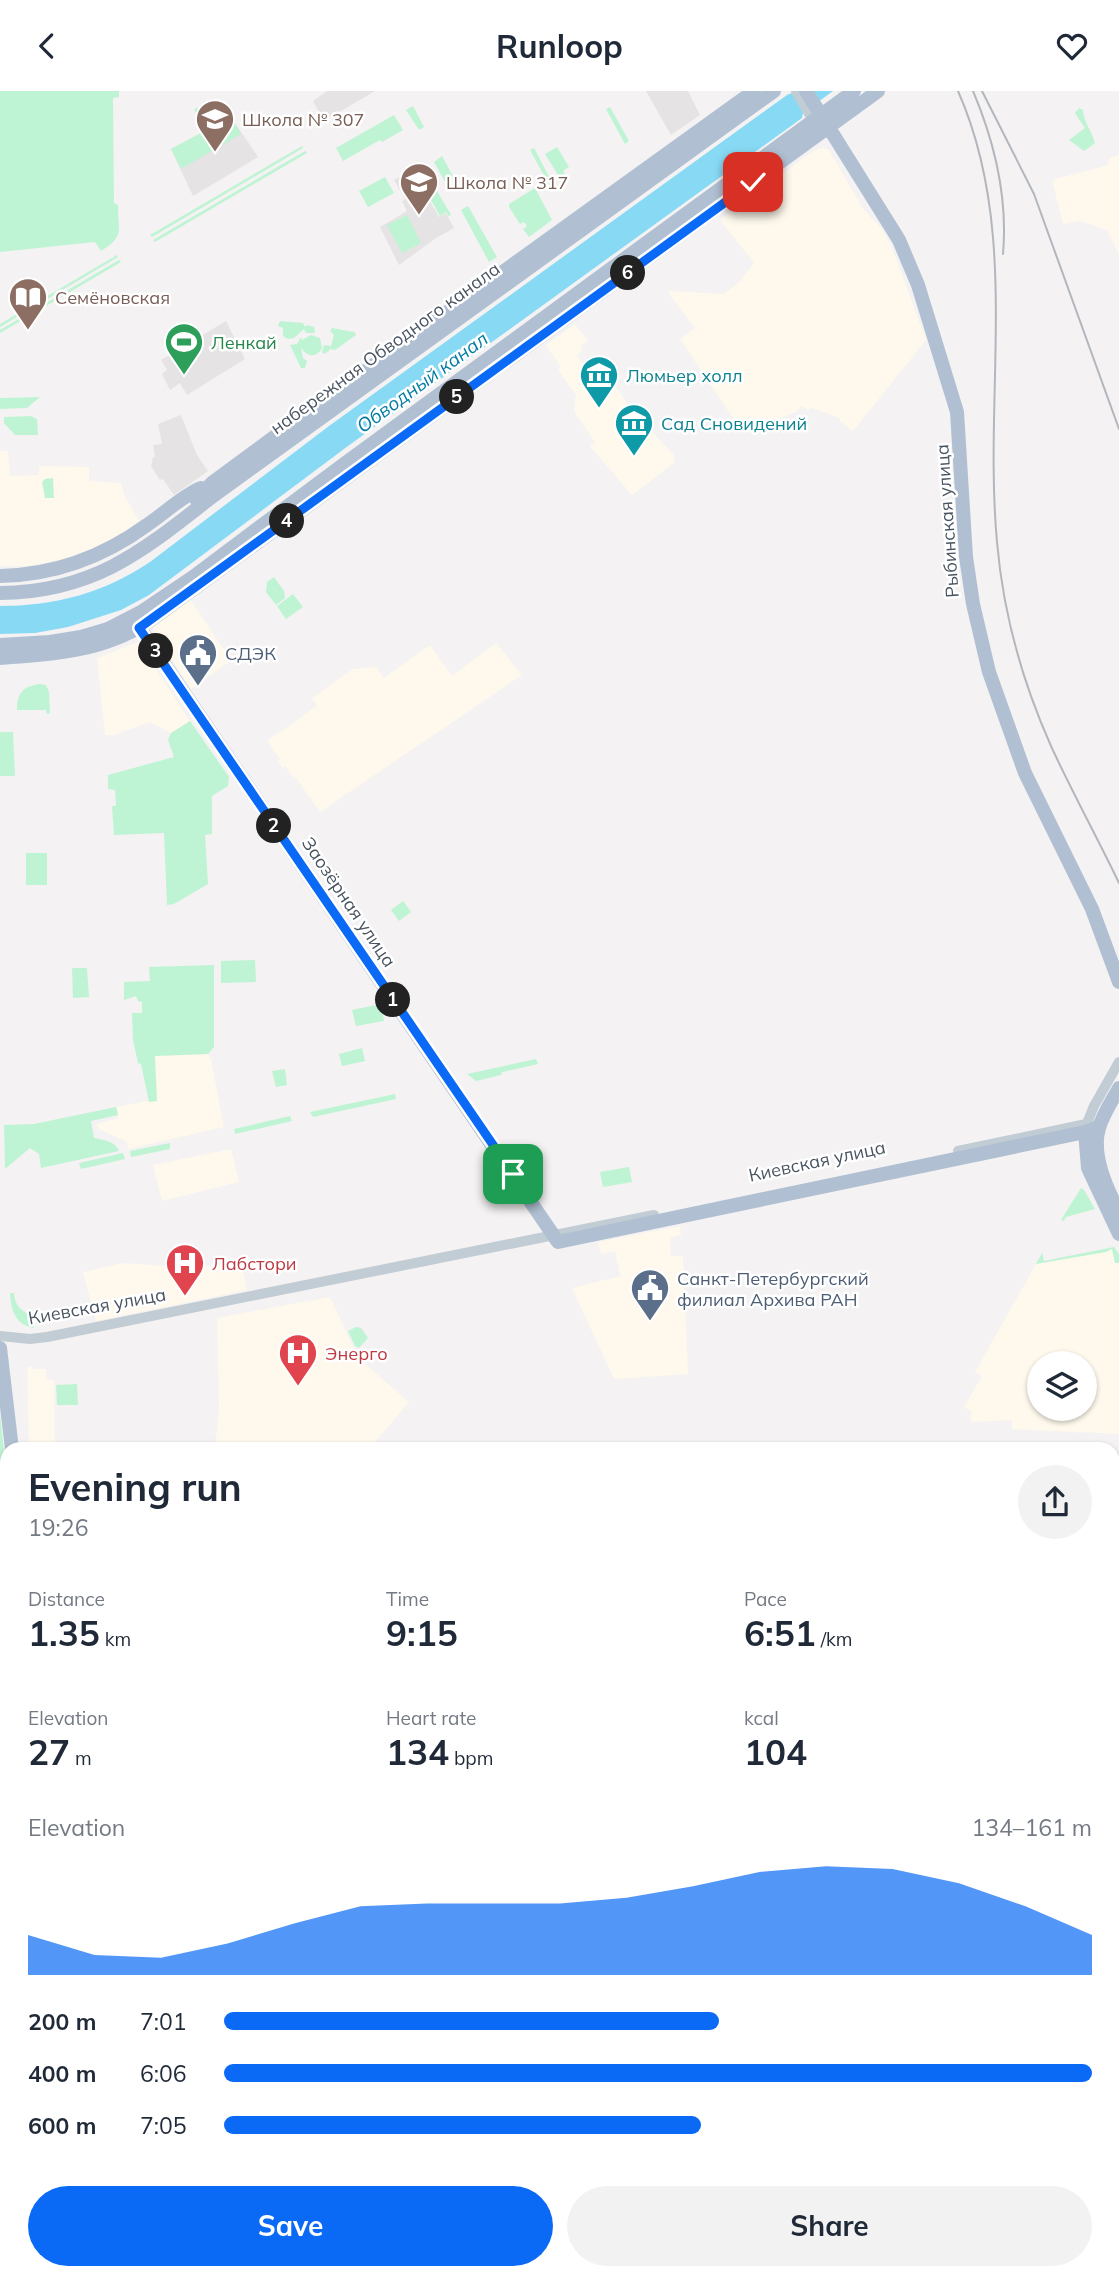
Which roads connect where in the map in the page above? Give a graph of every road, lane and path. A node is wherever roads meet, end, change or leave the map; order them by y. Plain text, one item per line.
1 (754, 91) edge
2 (774, 91) edge
3 (796, 91) edge
4 (806, 91) edge
5 (854, 91) edge
6 (878, 91) edge
7 (817, 116) junction
8 (219, 486) junction
9 (0, 576) edge
10 (0, 585) edge
11 (0, 593) edge
12 (0, 601) edge
13 (136, 623) junction
14 (0, 645) edge
15 (0, 657) edge
16 (1119, 982) edge
17 (1119, 1062) edge
18 (1119, 1088) edge
19 (1090, 1128) junction
20 (1092, 1153) junction
21 (1119, 1212) edge
22 (1119, 1234) edge
23 (556, 1238) junction
24 (0, 1336) edge
25 (0, 1348) edge
26 (11, 1442) edge

1 - 8 main road, набережная Обводного канала
2 - 8 main road, набережная Обводного канала
3 - 7 street
4 - 7 main road, Рыбинская улица
5 - 7 main road
6 - 7 main road
7 - 13 main road
7 - 16 main road, Рыбинская улица
8 - 9 main road
8 - 10 main road, набережная Обводного канала
8 - 11 main road, набережная Обводного канала
8 - 12 main road
13 - 14 main road
13 - 15 main road
13 - 23 main road, Заозёрная улица
17 - 19 street
18 - 19 main road
19 - 20 main road
19 - 23 main road, Киевская улица
20 - 21 main road
20 - 22 main road
23 - 24 street, Киевская улица
25 - 26 main road

